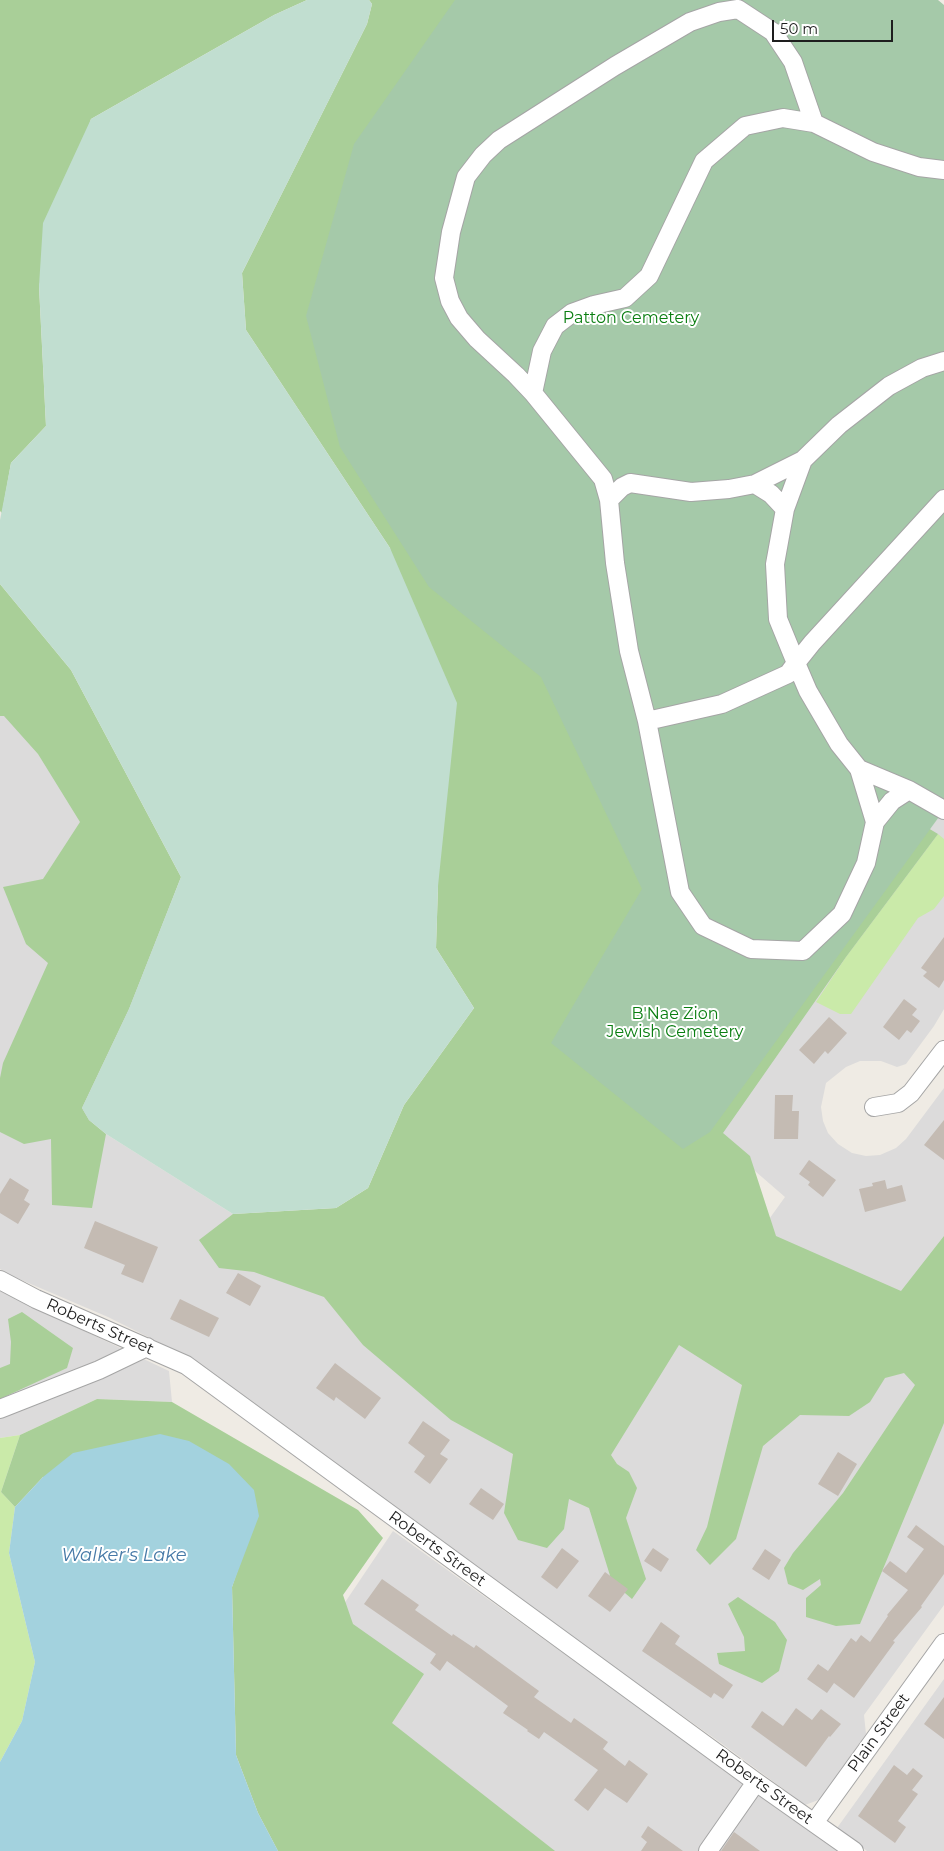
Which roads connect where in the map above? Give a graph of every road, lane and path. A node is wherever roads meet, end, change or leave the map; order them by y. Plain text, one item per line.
1 (814, 123) junction
2 (944, 170) edge
3 (944, 362) edge
4 (533, 393) junction
5 (803, 460) junction
6 (591, 464) junction
7 (630, 483) junction
8 (755, 484) junction
9 (609, 500) junction
10 (944, 500) edge
11 (785, 508) junction
12 (796, 663) junction
13 (647, 721) junction
14 (859, 769) junction
15 (910, 790) junction
16 (944, 810) edge
17 (875, 822) junction
18 (944, 1050) edge
19 (874, 1107) dead end
20 (0, 1280) edge
21 (147, 1348) junction
22 (0, 1409) edge
23 (944, 1643) edge
24 (756, 1782) junction
25 (814, 1823) junction
26 (708, 1851) edge
27 (854, 1851) edge

1 - 2 street
1 - 4 street
1 - 4 street
3 - 5 street
4 - 6 street
5 - 8 street
5 - 11 street
6 - 7 street
6 - 9 street
7 - 8 street
7 - 9 street
8 - 11 street
9 - 13 street
10 - 12 street
11 - 12 street
12 - 13 street
12 - 14 street
13 - 17 street
14 - 15 street
14 - 17 street
15 - 16 street
15 - 17 street
18 - 19 street
20 - 21 street, Roberts Street
21 - 22 street
21 - 24 street, Roberts Street
23 - 25 street, Plain Street
24 - 25 street, Roberts Street
24 - 26 street
25 - 27 street, Roberts Street

